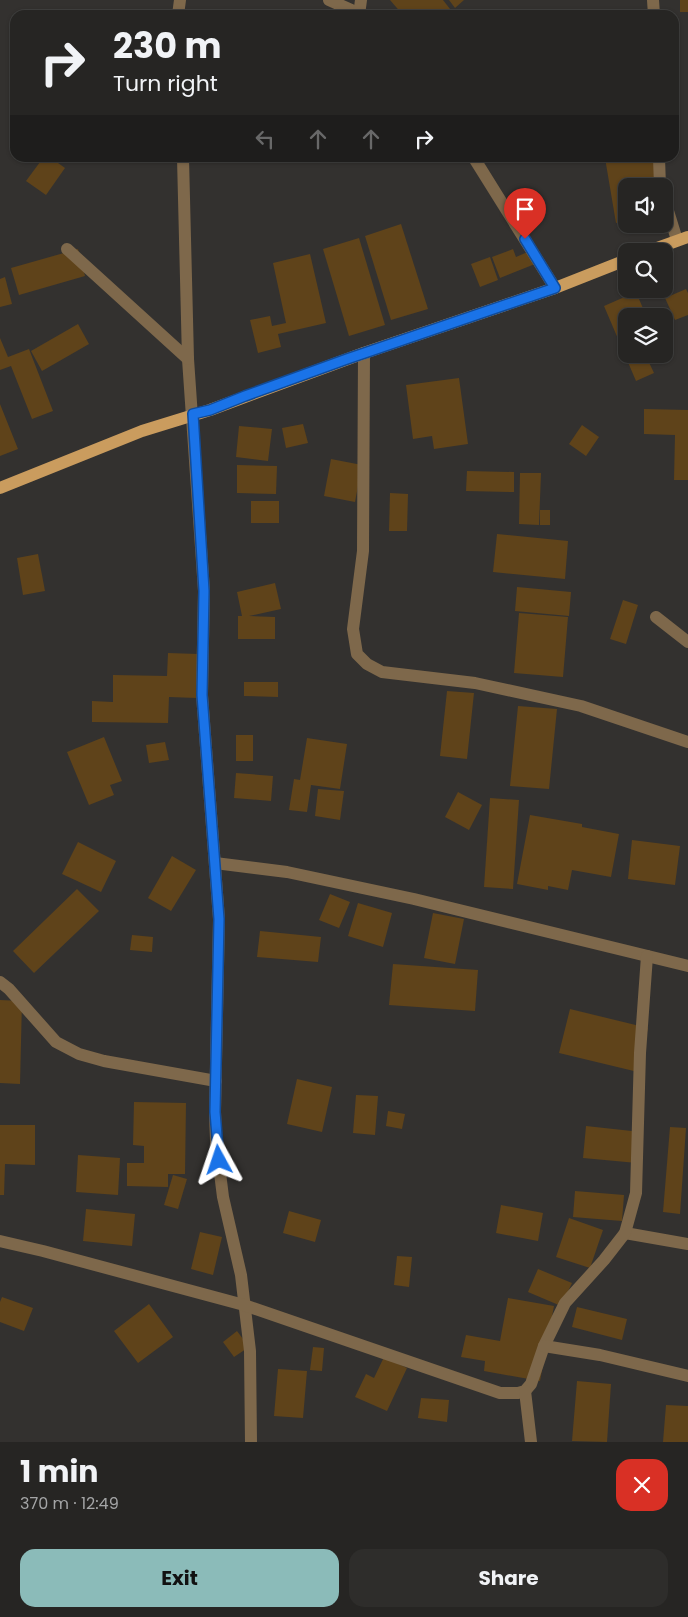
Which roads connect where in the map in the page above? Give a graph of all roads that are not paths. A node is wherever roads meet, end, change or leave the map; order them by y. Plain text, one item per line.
1 (329, 0) edge
2 (350, 10) edge
3 (183, 162) edge
4 (476, 162) edge
5 (659, 162) edge
6 (660, 178) edge
7 (673, 217) edge
8 (683, 238) edge
9 (670, 243) edge
10 (67, 249) dead end
11 (618, 263) edge
12 (555, 288) junction
13 (364, 353) junction
14 (188, 358) junction
15 (193, 414) junction
16 (0, 488) edge
17 (656, 617) dead end
18 (688, 642) edge
19 (688, 742) edge
20 (215, 863) junction
21 (646, 956) junction
22 (688, 966) edge
23 (0, 982) edge
24 (216, 1081) junction
25 (626, 1233) junction
26 (0, 1241) edge
27 (688, 1244) edge
28 (244, 1305) junction
29 (544, 1346) junction
30 (688, 1376) edge
31 (525, 1391) junction
32 (251, 1442) edge
33 (531, 1442) edge

1 - 2 street
3 - 14 street
4 - 12 street
5 - 6 street
7 - 8 street
8 - 9 main road
10 - 14 street
11 - 12 main road
12 - 13 main road
13 - 15 main road
13 - 19 street
14 - 15 street
15 - 16 main road
15 - 20 street
17 - 18 street
20 - 21 street
20 - 24 street
21 - 22 street
21 - 25 street
23 - 24 street
24 - 28 street
25 - 27 street
25 - 29 street
26 - 28 street
28 - 31 street
28 - 32 street
29 - 30 street
29 - 31 street
31 - 33 street

